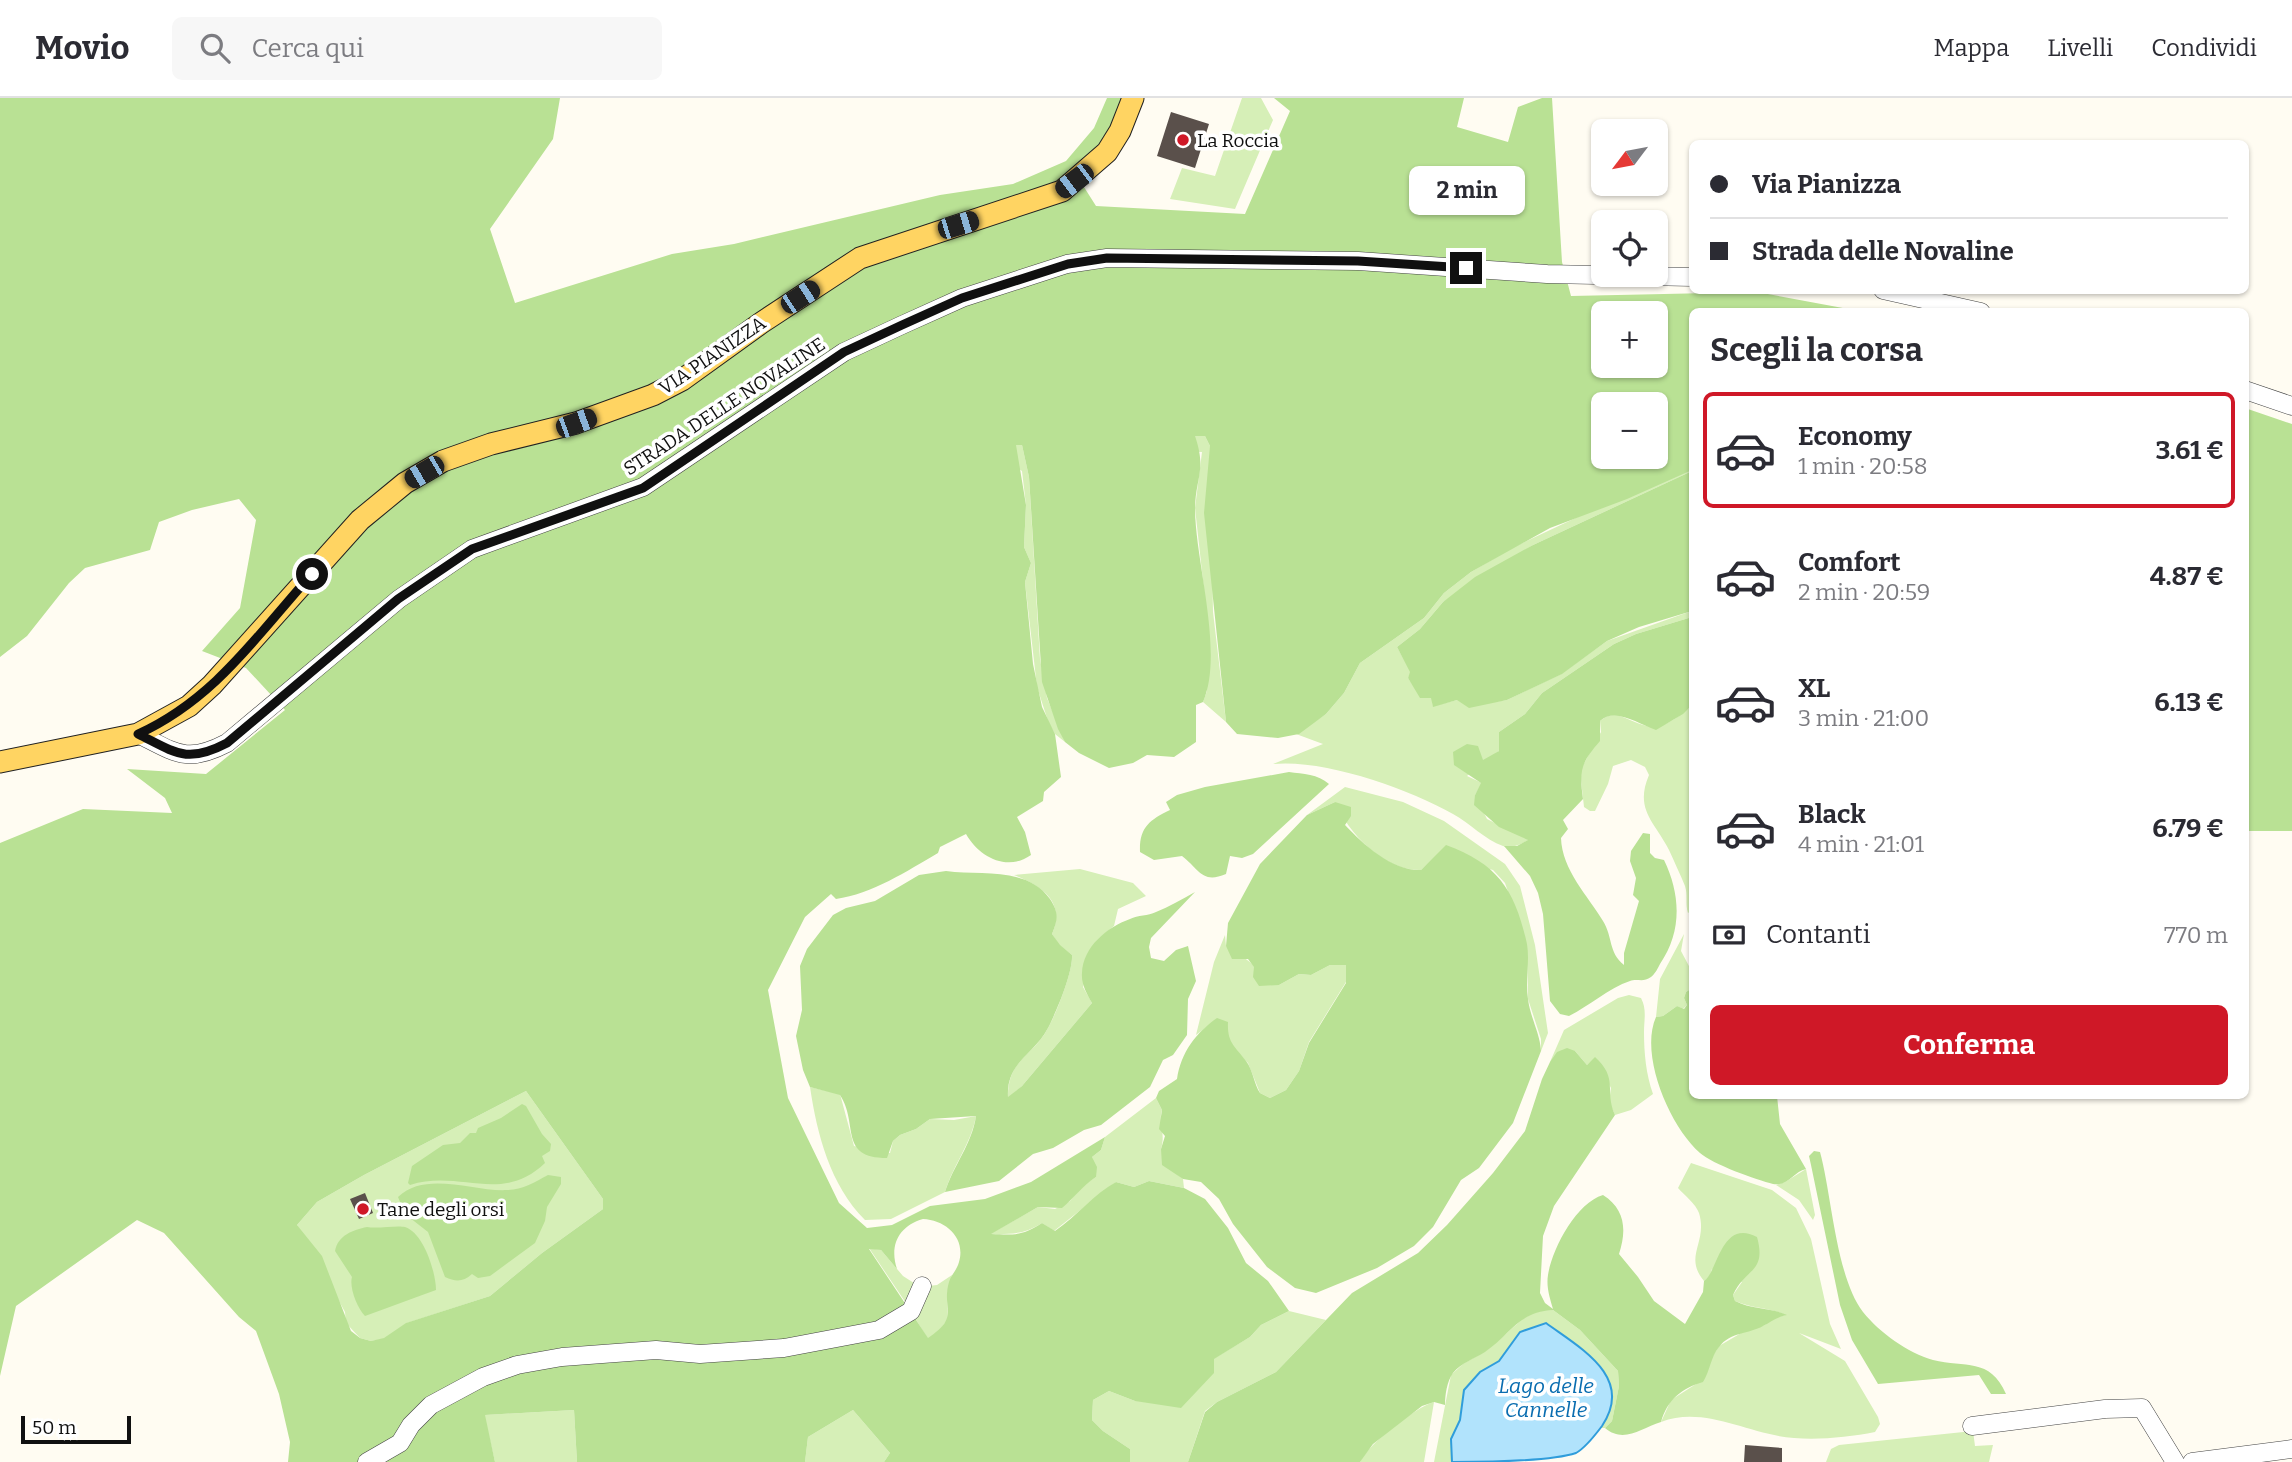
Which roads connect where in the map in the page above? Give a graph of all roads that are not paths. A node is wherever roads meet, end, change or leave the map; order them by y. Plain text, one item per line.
1 (1133, 98) edge
2 (1689, 277) edge
3 (1901, 294) edge
4 (1963, 308) edge
5 (2249, 391) edge
6 (2292, 405) edge
7 (138, 734) junction
8 (0, 762) edge
9 (922, 1286) dead end
10 (1972, 1426) dead end
11 (2292, 1449) edge
12 (367, 1462) edge
13 (2175, 1462) edge
14 (2192, 1462) edge

1 - 7 main road, VIA PIANIZZA
2 - 7 street, STRADA DELLE NOVALINE
3 - 4 street
5 - 6 street
7 - 8 main road, VIA PIANIZZA
9 - 12 street
10 - 13 street
11 - 14 street

